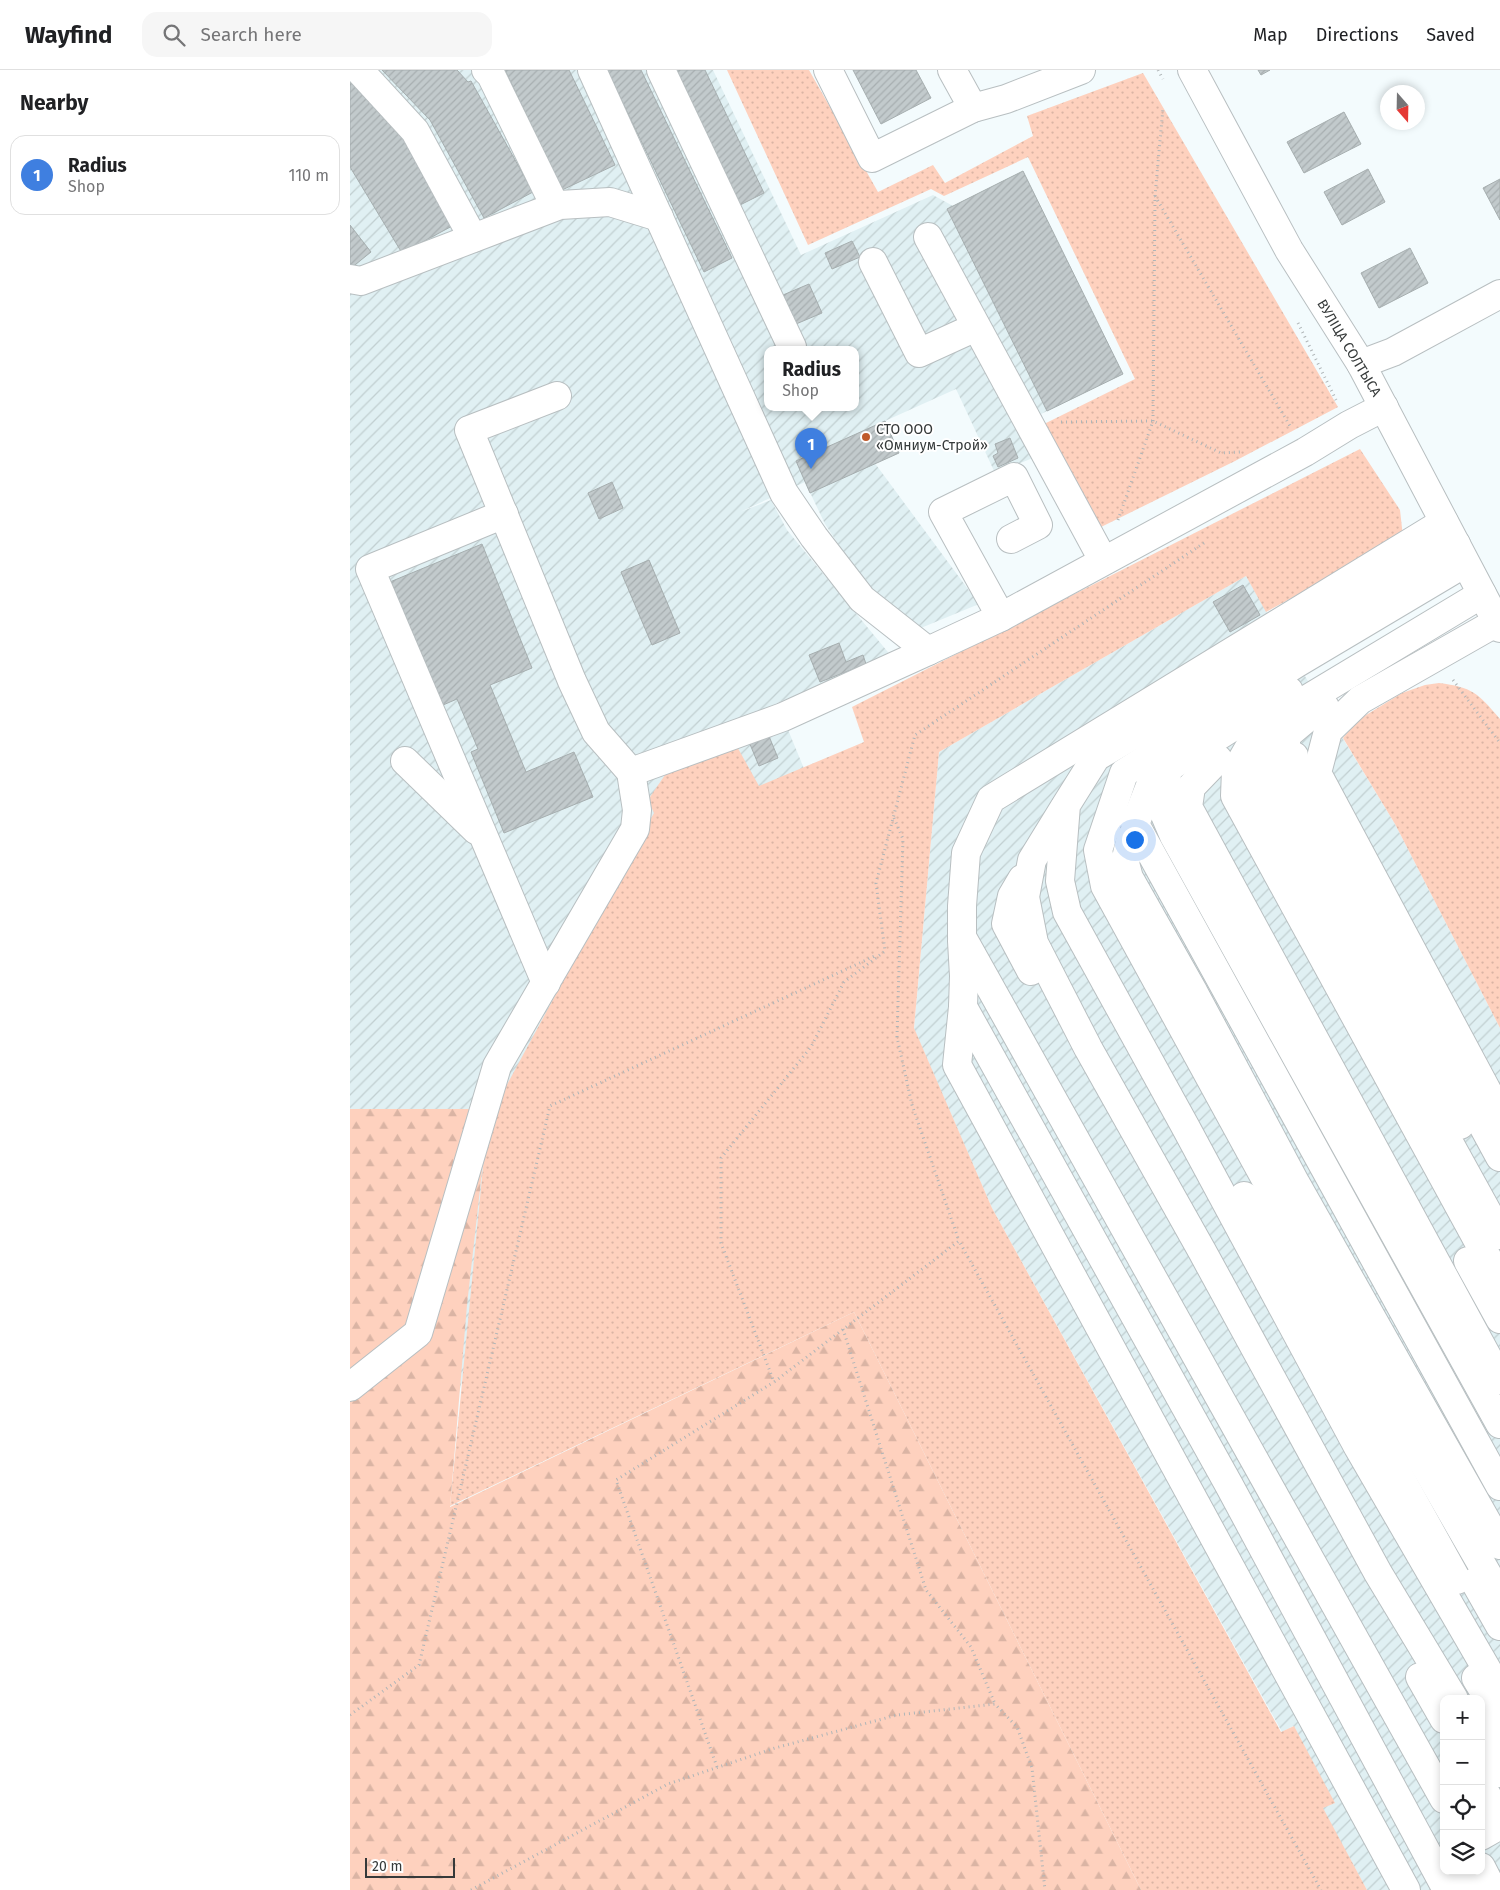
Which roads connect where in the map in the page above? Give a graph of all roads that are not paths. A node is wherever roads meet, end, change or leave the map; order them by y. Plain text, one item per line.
1 (359, 70) edge
2 (486, 70) edge
3 (592, 70) edge
4 (661, 70) edge
5 (828, 70) edge
6 (952, 70) edge
7 (1081, 70) edge
8 (1192, 70) edge
9 (973, 108) junction
10 (554, 206) junction
11 (659, 217) junction
12 (928, 237) dead end
13 (473, 238) junction
14 (873, 262) dead end
15 (350, 278) edge
16 (1500, 294) edge
17 (976, 326) junction
18 (792, 346) edge
19 (1361, 364) junction
20 (556, 396) dead end
21 (1384, 407) junction
22 (767, 411) edge
23 (757, 435) junction
24 (504, 514) junction
25 (1012, 539) dead end
26 (1103, 560) junction
27 (1476, 583) edge
28 (1001, 617) junction
29 (928, 652) junction
30 (1314, 712) junction
31 (1261, 727) junction
32 (1287, 736) junction
33 (405, 762) dead end
34 (1211, 766) junction
35 (631, 772) junction
36 (1124, 773) junction
37 (1160, 774) junction
38 (1066, 805) junction
39 (1133, 831) junction
40 (485, 839) junction
41 (1098, 850) junction
42 (1037, 867) junction
43 (962, 906) junction
44 (962, 938) junction
45 (964, 976) junction
46 (546, 983) junction
47 (961, 1020) junction
48 (1500, 1115) edge
49 (1500, 1158) edge
50 (1500, 1198) edge
51 (1500, 1236) edge
52 (1500, 1281) edge
53 (1500, 1319) edge
54 (1500, 1348) edge
55 (385, 1360) junction
56 (350, 1365) edge
57 (1500, 1380) edge
58 (350, 1387) edge
59 (1500, 1424) edge
60 (1500, 1450) edge
61 (1500, 1486) edge
62 (1500, 1515) edge
63 (1500, 1545) edge
64 (1500, 1596) edge
65 (1500, 1626) edge
66 (1500, 1658) edge
67 (1500, 1692) edge
68 (1452, 1695) edge
69 (1469, 1695) edge
70 (1440, 1712) edge
71 (1500, 1718) edge
72 (1485, 1724) edge
73 (1485, 1750) edge
74 (1500, 1750) edge
75 (1440, 1758) edge
76 (1500, 1774) edge
77 (1440, 1792) edge
78 (1485, 1807) edge
79 (1489, 1829) edge
80 (1425, 1870) edge
81 (1460, 1875) edge
82 (1485, 1875) edge
83 (1447, 1890) edge
84 (1469, 1890) edge
85 (1493, 1890) edge

1 - 13 main road
2 - 10 main road
3 - 11 main road
4 - 18 main road
5 - 9 main road
6 - 9 main road
7 - 9 main road
8 - 19 main road, ВУЛІЦА СОЛТЫСА
10 - 11 main road
10 - 13 main road
11 - 23 main road
12 - 17 main road
13 - 15 main road
14 - 17 main road
16 - 19 main road
17 - 26 main road
19 - 21 main road, ВУЛІЦА СОЛТЫСА
20 - 24 main road
21 - 26 main road
21 - 27 main road, ВУЛІЦА СОЛТЫСА
22 - 23 main road
23 - 29 main road
24 - 35 main road
24 - 40 main road
25 - 28 main road
26 - 28 main road
27 - 30 main road
27 - 31 main road
27 - 36 main road
27 - 37 main road
27 - 38 main road
27 - 43 main road
27 - 48 main road
28 - 29 main road
29 - 35 main road
30 - 32 main road
30 - 49 main road
31 - 34 main road
31 - 52 main road
32 - 50 main road
32 - 51 main road
33 - 40 main road
34 - 53 main road
34 - 54 main road
34 - 57 main road
35 - 46 main road
36 - 41 main road
36 - 66 main road
37 - 39 main road
37 - 59 main road
37 - 60 main road
38 - 42 main road
38 - 67 main road
39 - 61 main road
39 - 62 main road
39 - 63 main road
40 - 46 main road
41 - 64 main road
41 - 65 main road
42 - 68 main road
42 - 69 main road
42 - 70 main road
42 - 71 main road
43 - 44 main road
43 - 75 main road
44 - 45 main road
44 - 77 main road
45 - 47 main road
45 - 80 main road
46 - 55 main road
47 - 80 main road
47 - 80 main road
55 - 56 main road
55 - 58 main road
72 - 74 main road
73 - 76 main road
78 - 79 main road
80 - 83 main road
81 - 84 main road
82 - 85 main road

